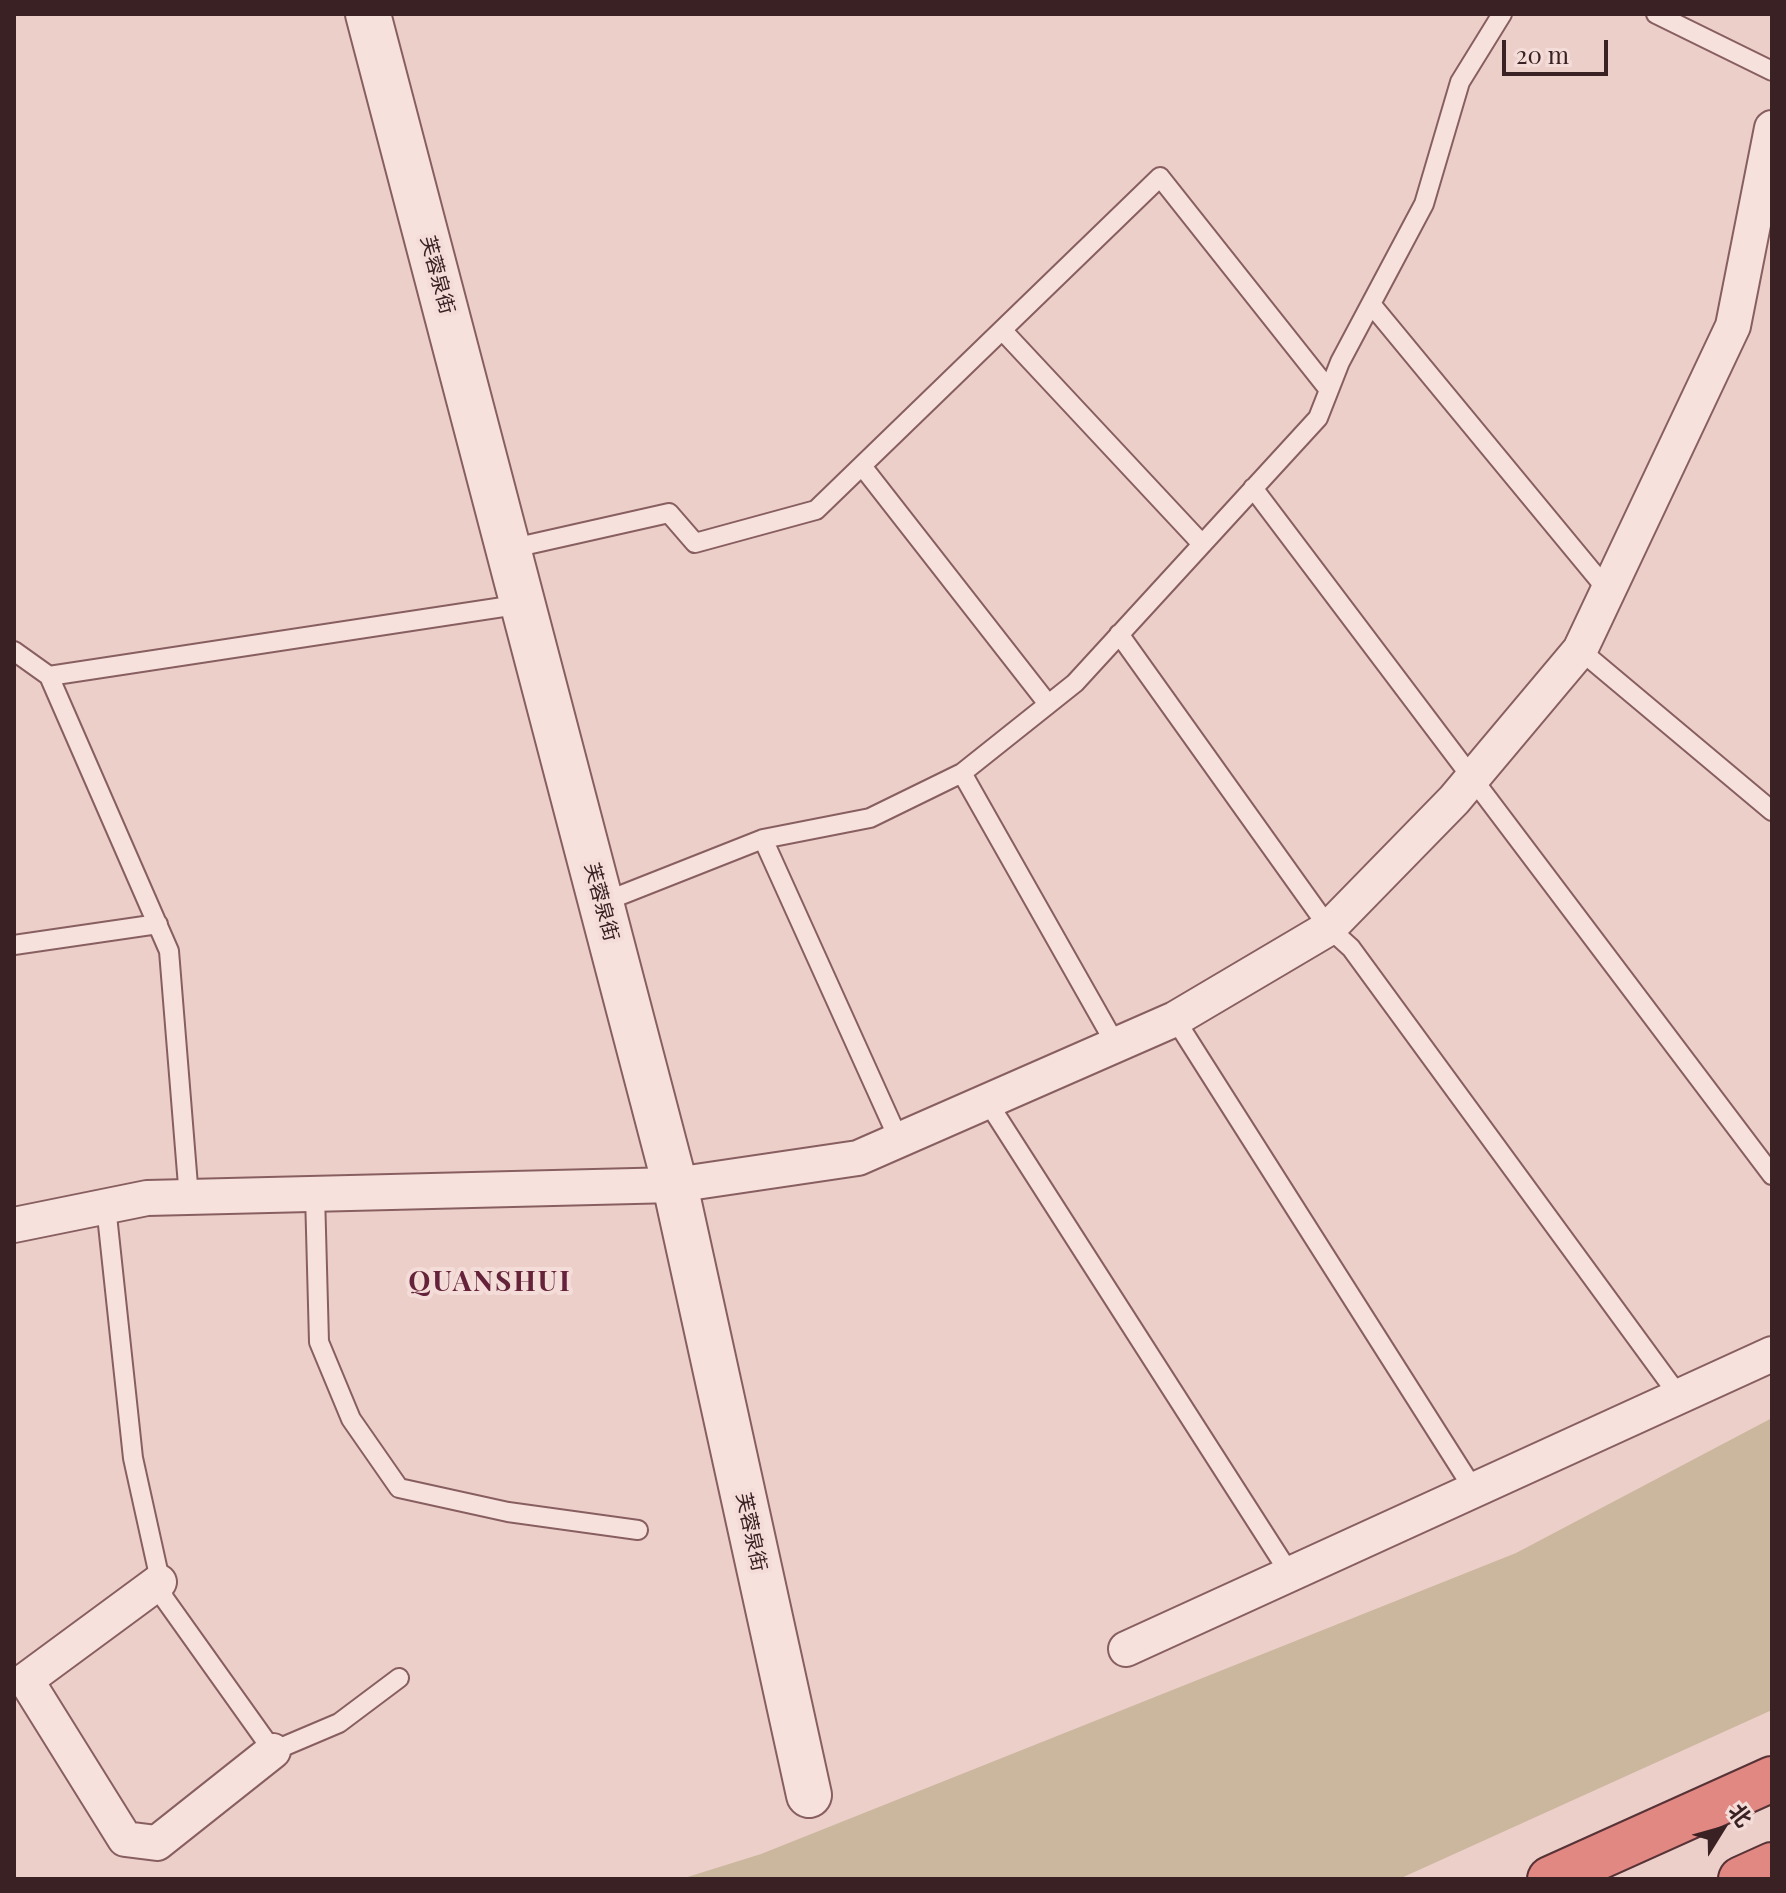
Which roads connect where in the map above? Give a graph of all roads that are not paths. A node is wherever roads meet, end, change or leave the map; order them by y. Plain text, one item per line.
1 (368, 14) edge
2 (1502, 14) edge
3 (1656, 14) edge
4 (1772, 71) edge
5 (1772, 128) edge
6 (1763, 227) edge
7 (1371, 304) junction
8 (1003, 331) junction
9 (1329, 390) junction
10 (862, 466) junction
11 (1253, 488) junction
12 (1202, 544) junction
13 (509, 549) junction
14 (1609, 592) junction
15 (523, 604) junction
16 (1119, 634) junction
17 (1580, 650) junction
18 (14, 651) edge
19 (49, 676) junction
20 (1048, 704) junction
21 (962, 773) junction
22 (1473, 778) junction
23 (1772, 811) edge
24 (763, 839) junction
25 (601, 903) junction
26 (158, 924) junction
27 (1329, 928) junction
28 (14, 945) edge
29 (1175, 1019) junction
30 (1116, 1045) junction
31 (987, 1101) junction
32 (899, 1140) junction
33 (1772, 1175) edge
34 (675, 1185) junction
35 (315, 1194) junction
36 (189, 1198) junction
37 (106, 1206) junction
38 (14, 1225) edge
39 (1772, 1354) edge
40 (1679, 1396) junction
41 (1474, 1490) junction
42 (638, 1530) dead end
43 (1290, 1574) junction
44 (159, 1582) junction
45 (1126, 1649) dead end
46 (399, 1678) dead end
47 (273, 1751) junction
48 (1772, 1779) edge
49 (809, 1795) dead end
50 (1772, 1865) edge
51 (1550, 1879) edge
52 (1741, 1879) edge

1 - 13 street, 芙蓉泉街
2 - 7 lane
3 - 4 lane
5 - 6 street
6 - 14 street
7 - 9 lane
7 - 14 lane
8 - 9 lane
8 - 10 lane
8 - 12 lane
9 - 11 lane
10 - 13 lane
10 - 20 lane
11 - 12 lane
11 - 22 lane
12 - 16 lane
13 - 15 street, 芙蓉泉街
14 - 17 street
15 - 19 lane
15 - 25 street, 芙蓉泉街
16 - 20 lane
16 - 27 lane
17 - 22 street
17 - 23 lane
18 - 19 lane
19 - 26 lane
20 - 21 lane
21 - 24 lane
21 - 30 lane
22 - 27 street
22 - 33 lane
24 - 25 lane
24 - 32 lane
25 - 34 street, 芙蓉泉街
26 - 28 lane
26 - 36 lane
27 - 29 street
27 - 40 lane
29 - 30 street
29 - 41 lane
30 - 31 street
31 - 32 street
31 - 43 lane
32 - 34 street
34 - 35 street
34 - 49 street, 芙蓉泉街
35 - 36 street
35 - 42 lane
36 - 37 street
37 - 38 street
37 - 44 lane
39 - 40 street
40 - 41 street
41 - 43 street
43 - 45 street
44 - 47 lane
44 - 47 street
46 - 47 lane
48 - 51 highway
50 - 52 highway

